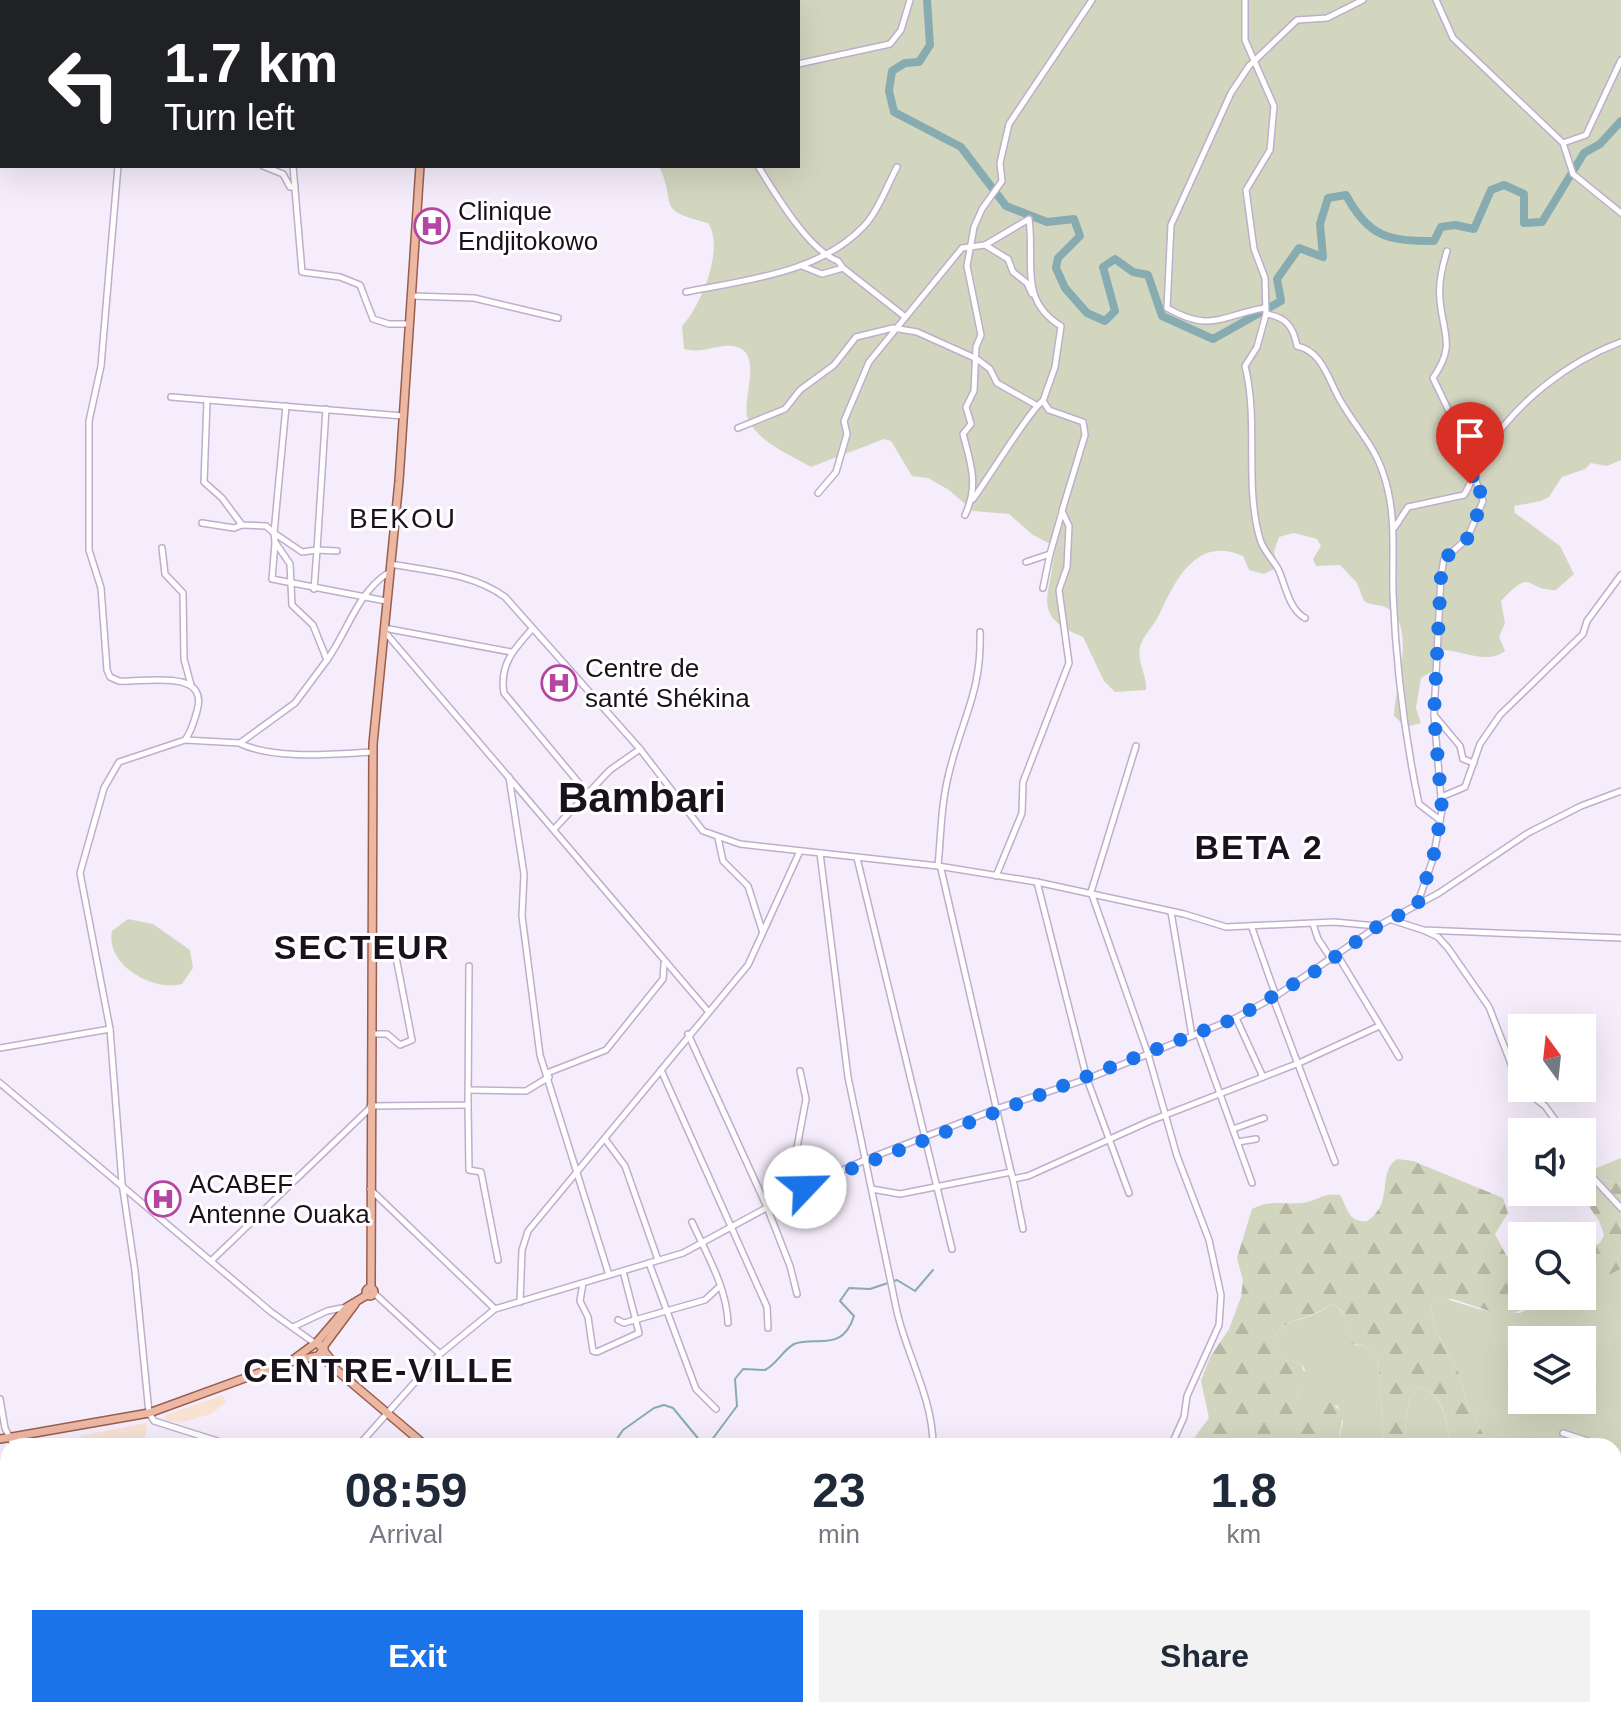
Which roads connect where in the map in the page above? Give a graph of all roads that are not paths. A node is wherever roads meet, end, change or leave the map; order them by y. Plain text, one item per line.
1 (910, 0) edge
2 (1092, 0) edge
3 (1245, 0) edge
4 (1363, 0) edge
5 (1436, 0) edge
6 (1621, 60) edge
7 (1254, 61) junction
8 (800, 64) edge
9 (1563, 143) junction
10 (897, 167) dead end
11 (118, 168) edge
12 (268, 168) edge
13 (293, 168) edge
14 (420, 168) edge
15 (759, 168) edge
16 (295, 187) junction
17 (1621, 213) edge
18 (985, 245) junction
19 (972, 246) junction
20 (1447, 251) dead end
21 (825, 256) junction
22 (800, 265) junction
23 (843, 268) junction
24 (686, 292) dead end
25 (413, 296) junction
26 (1034, 299) junction
27 (1265, 311) junction
28 (904, 316) junction
29 (558, 318) dead end
30 (411, 324) junction
31 (893, 328) junction
32 (1621, 342) edge
33 (977, 359) junction
34 (171, 397) dead end
35 (207, 401) junction
36 (1043, 401) junction
37 (1036, 405) junction
38 (286, 406) junction
39 (326, 409) junction
40 (404, 416) junction
41 (738, 428) dead end
42 (1474, 472) junction
43 (818, 493) dead end
44 (973, 499) junction
45 (1062, 511) junction
46 (965, 515) dead end
47 (202, 523) dead end
48 (242, 525) junction
49 (1395, 527) junction
50 (274, 533) junction
51 (275, 542) junction
52 (162, 548) dead end
53 (317, 550) junction
54 (337, 551) dead end
55 (1050, 554) junction
56 (1026, 562) dead end
57 (389, 568) junction
58 (1621, 575) edge
59 (291, 584) junction
60 (1043, 588) dead end
61 (314, 589) junction
62 (362, 597) junction
63 (386, 601) junction
64 (1305, 618) dead end
65 (384, 629) junction
66 (532, 629) junction
67 (980, 632) dead end
68 (511, 652) junction
69 (327, 660) junction
70 (192, 686) junction
71 (1434, 714) junction
72 (185, 740) junction
73 (240, 743) junction
74 (1136, 746) dead end
75 (640, 749) junction
76 (373, 752) junction
77 (1474, 763) junction
78 (509, 777) junction
79 (1621, 791) edge
80 (588, 794) junction
81 (1441, 797) junction
82 (1441, 820) junction
83 (554, 829) junction
84 (718, 838) junction
85 (800, 851) junction
86 (820, 853) junction
87 (857, 858) junction
88 (939, 867) junction
89 (996, 876) junction
90 (1037, 882) junction
91 (1091, 892) junction
92 (1417, 906) junction
93 (1171, 912) junction
94 (1391, 919) junction
95 (1313, 924) junction
96 (1378, 926) junction
97 (1252, 928) junction
98 (762, 930) junction
99 (1423, 930) junction
100 (1621, 938) edge
101 (396, 957) dead end
102 (1335, 958) junction
103 (664, 963) junction
104 (469, 966) dead end
105 (1274, 997) junction
106 (707, 1010) junction
107 (1236, 1018) junction
108 (1377, 1027) junction
109 (110, 1029) junction
110 (371, 1034) junction
111 (688, 1034) junction
112 (1195, 1035) junction
113 (0, 1048) edge
114 (1148, 1054) junction
115 (1399, 1057) dead end
116 (1299, 1063) junction
117 (661, 1070) junction
118 (800, 1071) dead end
119 (548, 1075) junction
120 (1263, 1077) junction
121 (1087, 1079) junction
122 (0, 1083) edge
123 (469, 1090) junction
124 (1221, 1093) junction
125 (468, 1105) junction
126 (369, 1108) junction
127 (996, 1109) junction
128 (1166, 1114) junction
129 (1264, 1118) dead end
130 (1554, 1118) edge
131 (1233, 1129) junction
132 (924, 1138) junction
133 (605, 1139) junction
134 (1108, 1139) junction
135 (1256, 1139) dead end
136 (1238, 1142) junction
137 (865, 1160) junction
138 (1335, 1162) dead end
139 (577, 1169) junction
140 (1011, 1172) junction
141 (1013, 1179) junction
142 (1596, 1181) edge
143 (122, 1183) junction
144 (1252, 1183) dead end
145 (805, 1187) junction
146 (938, 1187) junction
147 (369, 1189) junction
148 (872, 1189) junction
149 (1129, 1193) dead end
150 (767, 1207) junction
151 (1621, 1208) edge
152 (692, 1222) dead end
153 (731, 1225) junction
154 (1023, 1229) dead end
155 (704, 1241) junction
156 (952, 1249) dead end
157 (212, 1260) junction
158 (498, 1260) dead end
159 (658, 1260) junction
160 (649, 1263) junction
161 (623, 1271) junction
162 (609, 1275) junction
163 (583, 1283) junction
164 (719, 1287) junction
165 (370, 1292) junction
166 (797, 1294) dead end
167 (520, 1302) junction
168 (349, 1309) junction
169 (495, 1309) junction
170 (666, 1314) junction
171 (618, 1320) dead end
172 (636, 1320) junction
173 (728, 1323) dead end
174 (293, 1327) junction
175 (768, 1328) dead end
176 (316, 1348) junction
177 (440, 1354) junction
178 (0, 1399) edge
179 (716, 1409) dead end
180 (149, 1413) junction
181 (389, 1413) junction
182 (1563, 1433) dead end
183 (11, 1437) junction
184 (6, 1438) edge
185 (208, 1438) edge
186 (366, 1438) edge
187 (417, 1438) edge
188 (933, 1438) edge
189 (1175, 1438) edge
190 (1578, 1438) edge

1 - 8 street
2 - 19 street
3 - 7 street
4 - 7 street
5 - 9 street
6 - 9 street
7 - 27 street
7 - 27 street
9 - 17 street
10 - 21 street
11 - 70 street
12 - 16 street
13 - 16 street
14 - 25 main road
15 - 21 street
16 - 30 street
18 - 19 street
18 - 26 street
18 - 26 street
19 - 28 street
19 - 33 street
20 - 42 street
21 - 22 street
21 - 23 street
22 - 23 street
22 - 24 street
23 - 28 street
25 - 29 street
25 - 30 main road
26 - 36 street
27 - 49 street
27 - 64 street
28 - 31 street
30 - 40 main road
31 - 33 street
31 - 41 street
31 - 43 street
32 - 42 street
33 - 37 street
33 - 44 street
34 - 35 street
35 - 38 street
35 - 48 street
36 - 37 street
36 - 45 street
37 - 44 street
38 - 39 street
38 - 50 street
39 - 40 street
39 - 53 street
40 - 57 main road
42 - 49 street
42 - 71 street
44 - 46 street
45 - 55 street
45 - 89 street
47 - 48 street
48 - 50 street
49 - 82 street
50 - 51 street
50 - 53 street
51 - 59 street
51 - 59 street
52 - 70 street
53 - 54 street
53 - 61 street
55 - 56 street
55 - 60 street
57 - 62 street
57 - 63 main road
57 - 66 street
58 - 77 street
59 - 61 street
59 - 69 street
61 - 62 street
62 - 63 street
62 - 69 street
63 - 65 main road
65 - 68 street
65 - 76 main road
65 - 78 street
66 - 68 street
66 - 75 street
67 - 88 street
68 - 80 street
69 - 73 street
70 - 72 street
71 - 77 street
71 - 81 street
72 - 73 street
72 - 109 street
73 - 76 street
74 - 91 street
75 - 80 street
75 - 84 street
76 - 110 main road
77 - 81 street
78 - 83 street
78 - 119 street
79 - 92 street
80 - 83 street
81 - 82 street
82 - 92 street
83 - 103 street
84 - 85 street
84 - 98 street
85 - 86 street
85 - 98 street
86 - 87 street
86 - 137 street
87 - 88 street
87 - 132 street
88 - 89 street
88 - 127 street
89 - 90 street
90 - 91 street
90 - 121 street
91 - 93 street
91 - 114 street
92 - 94 street
93 - 97 street
93 - 112 street
94 - 96 street
94 - 99 street
95 - 96 street
95 - 97 street
95 - 102 street
96 - 102 street
97 - 105 street
98 - 106 street
99 - 100 street
99 - 130 street
101 - 110 street
102 - 105 street
102 - 108 street
103 - 106 street
103 - 119 street
104 - 123 street
105 - 107 street
105 - 116 street
106 - 111 street
107 - 112 street
107 - 120 street
108 - 115 street
108 - 116 street
109 - 113 street
109 - 143 street
110 - 126 main road
111 - 117 street
111 - 150 street
112 - 114 street
112 - 124 street
114 - 121 street
114 - 128 street
116 - 120 street
116 - 138 street
117 - 133 street
117 - 153 street
118 - 145 street
119 - 123 street
119 - 139 street
120 - 124 street
121 - 127 street
121 - 134 street
122 - 143 street
123 - 125 street
124 - 128 street
124 - 131 street
125 - 126 street
125 - 158 street
126 - 147 main road
126 - 157 street
127 - 132 street
127 - 140 street
128 - 134 street
128 - 189 street
129 - 131 street
131 - 136 street
132 - 137 street
132 - 146 street
133 - 139 street
133 - 159 street
134 - 141 street
134 - 149 street
135 - 136 street
136 - 144 street
137 - 145 street
137 - 148 street
139 - 162 street
139 - 167 street
140 - 141 street
140 - 146 street
141 - 154 street
142 - 151 street
143 - 157 street
143 - 180 street
145 - 150 street
146 - 148 street
146 - 156 street
147 - 165 main road
147 - 169 street
148 - 188 street
150 - 153 street
150 - 166 street
152 - 155 street
153 - 155 street
153 - 175 street
155 - 159 street
155 - 164 street
157 - 174 street
159 - 160 street
160 - 161 street
160 - 170 street
161 - 162 street
161 - 172 street
162 - 163 street
163 - 167 street
163 - 172 street
164 - 170 street
164 - 173 street
165 - 168 main road
165 - 177 street
167 - 169 street
168 - 174 street
168 - 176 main road
169 - 177 street
170 - 172 street
170 - 179 street
171 - 172 street
174 - 176 street
176 - 180 main road
176 - 181 main road
177 - 181 street
178 - 183 street
180 - 183 main road
180 - 185 street
181 - 186 street
181 - 187 main road
182 - 190 street
183 - 184 main road

